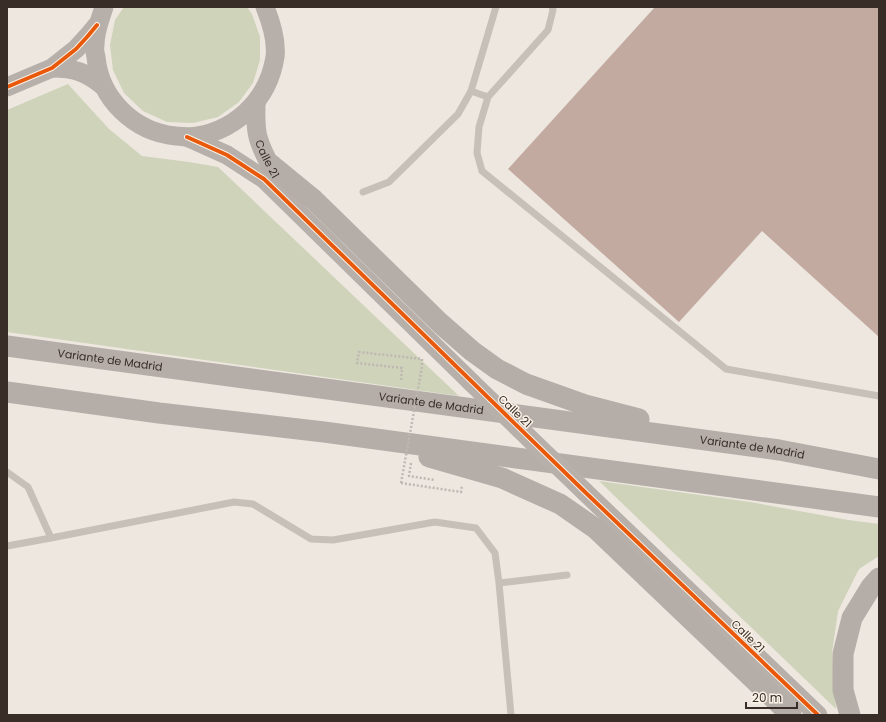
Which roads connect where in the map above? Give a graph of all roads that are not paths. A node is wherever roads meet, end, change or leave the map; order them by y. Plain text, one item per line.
1 (104, 7) edge
2 (265, 7) edge
3 (496, 7) edge
4 (552, 7) edge
5 (97, 26) junction
6 (52, 68) junction
7 (103, 86) junction
8 (7, 87) edge
9 (471, 91) junction
10 (488, 97) junction
11 (256, 103) junction
12 (187, 137) junction
13 (270, 164) junction
14 (363, 192) dead end
15 (295, 210) junction
16 (7, 346) edge
17 (7, 392) edge
18 (879, 396) edge
19 (324, 432) junction
20 (779, 450) junction
21 (879, 469) edge
22 (7, 472) edge
23 (879, 507) edge
24 (51, 538) junction
25 (7, 546) edge
26 (567, 575) dead end
27 (879, 578) edge
28 (499, 584) junction
29 (512, 715) edge
30 (791, 715) edge
31 (818, 715) edge
32 (850, 715) edge

1 - 5 street
2 - 11 street
3 - 9 lane
4 - 10 lane
5 - 6 street
5 - 7 street
6 - 7 street
6 - 8 street
7 - 12 street
9 - 10 lane
9 - 14 lane
10 - 18 lane
11 - 12 street
11 - 13 street, Calle 21
12 - 15 street, Calle 21
13 - 15 street, Calle 21
13 - 20 main road
15 - 31 street, Calle 21, bridge
16 - 20 main road, Variante de Madrid
17 - 19 main road
19 - 23 main road
19 - 30 main road
20 - 21 main road, Variante de Madrid
22 - 24 lane
24 - 25 lane
24 - 28 lane
26 - 28 lane
27 - 32 main road
28 - 29 lane

